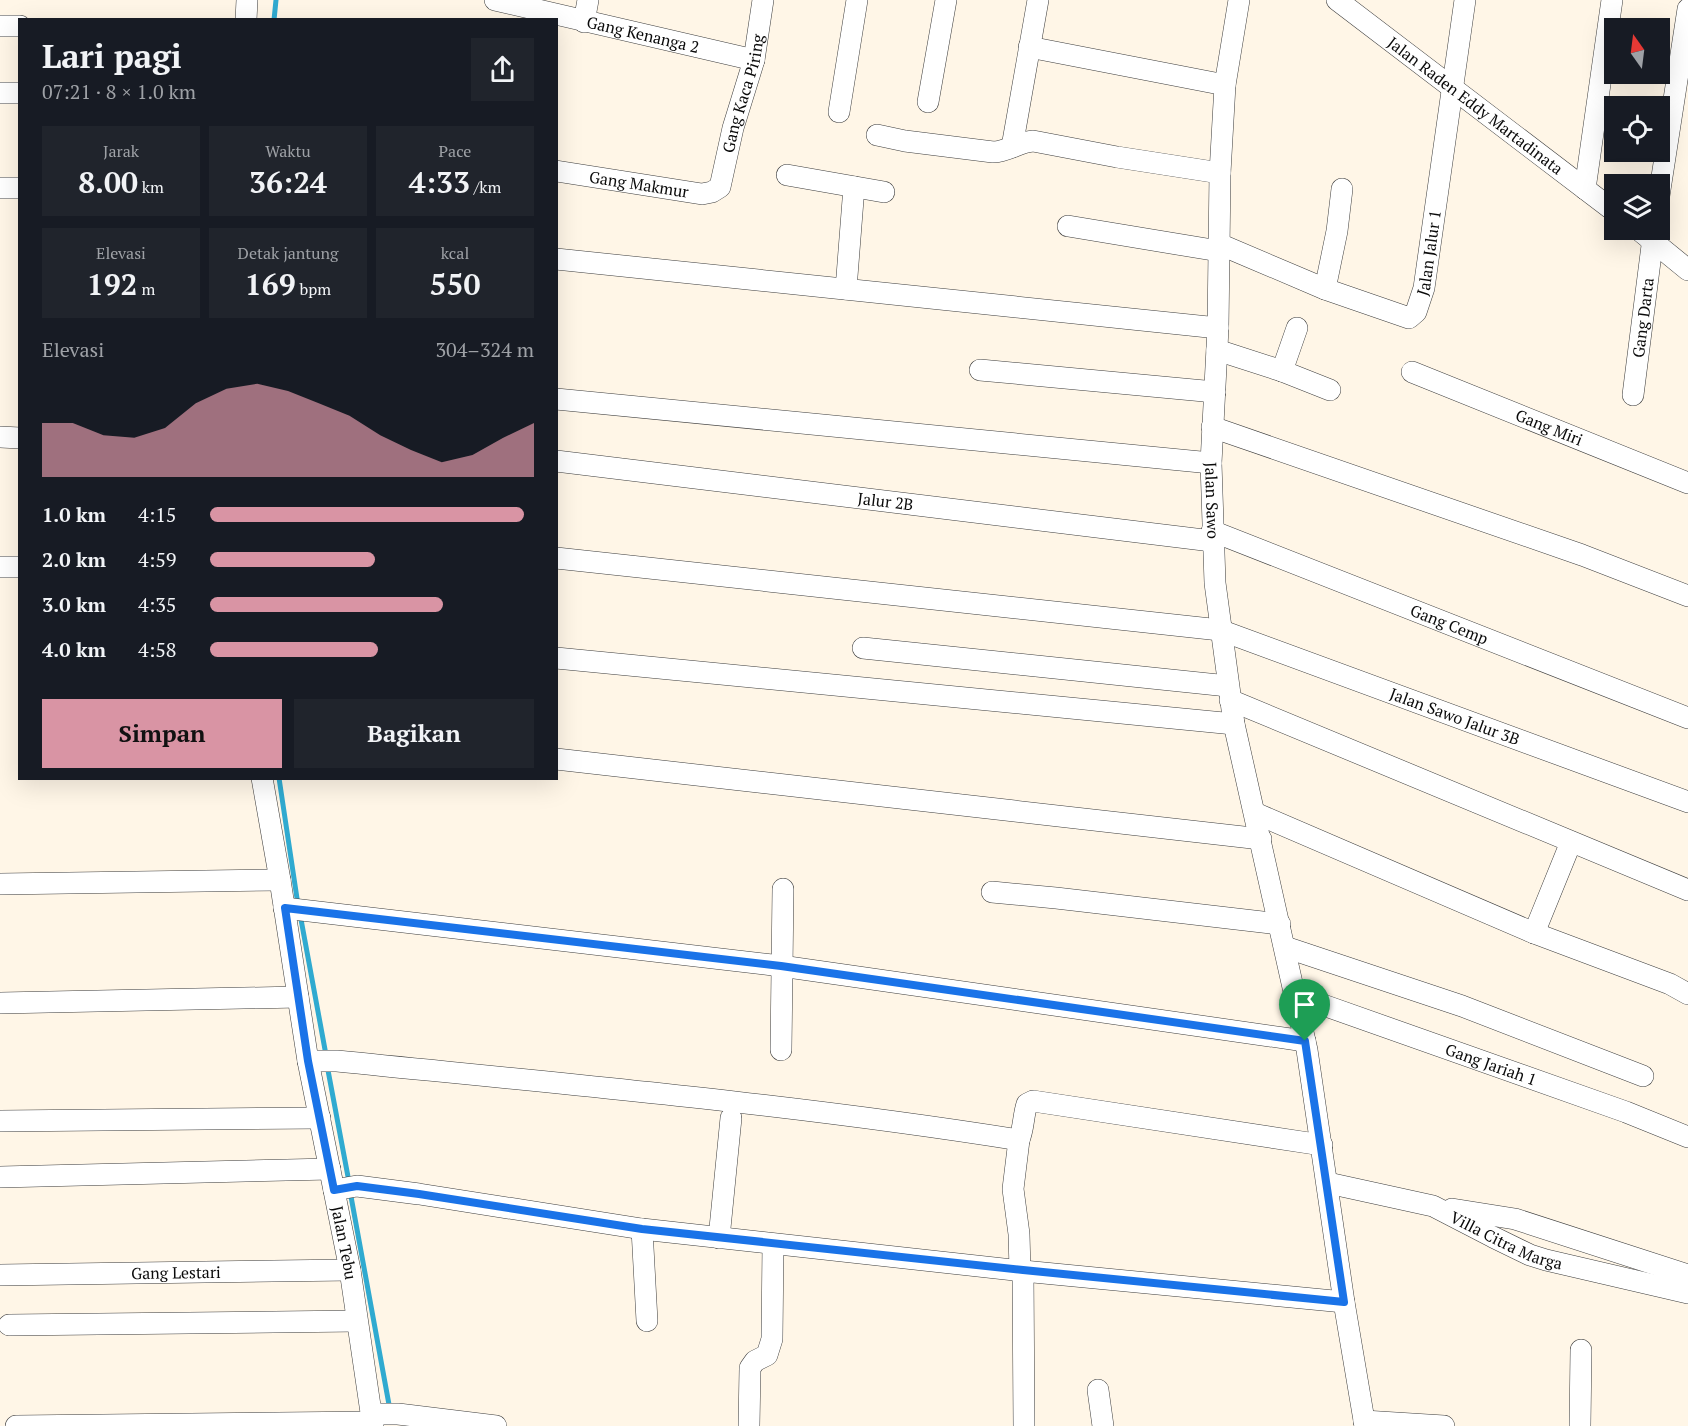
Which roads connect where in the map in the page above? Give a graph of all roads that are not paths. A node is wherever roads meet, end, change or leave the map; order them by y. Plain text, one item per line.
1 (247, 0) edge
2 (495, 0) edge
3 (588, 0) edge
4 (763, 0) edge
5 (857, 0) edge
6 (946, 0) edge
7 (1038, 0) edge
8 (1239, 0) edge
9 (1337, 0) edge
10 (1465, 0) edge
11 (1612, 0) edge
12 (1688, 9) edge
13 (246, 18) edge
14 (584, 22) junction
15 (0, 26) edge
16 (18, 26) edge
17 (1029, 47) junction
18 (754, 60) junction
19 (1225, 85) junction
20 (1453, 88) junction
21 (0, 93) edge
22 (18, 93) edge
23 (928, 102) dead end
24 (839, 112) dead end
25 (877, 135) dead end
26 (1012, 147) junction
27 (558, 171) edge
28 (1221, 172) junction
29 (1662, 174) edge
30 (786, 175) dead end
31 (720, 187) joint
32 (854, 187) junction
33 (0, 188) edge
34 (18, 189) edge
35 (1342, 189) dead end
36 (1585, 189) junction
37 (884, 192) dead end
38 (1604, 203) edge
39 (1068, 226) dead end
40 (1647, 240) edge
41 (1656, 240) edge
42 (1219, 248) junction
43 (558, 259) edge
44 (1688, 270) edge
45 (846, 289) junction
46 (1326, 289) junction
47 (1218, 328) junction
48 (1297, 328) dead end
49 (1217, 350) junction
50 (980, 370) dead end
51 (1282, 371) junction
52 (1412, 372) dead end
53 (1330, 390) dead end
54 (1215, 392) junction
55 (1633, 395) dead end
56 (558, 399) edge
57 (1212, 427) junction
58 (0, 437) edge
59 (18, 438) edge
60 (558, 461) edge
61 (1210, 463) junction
62 (1688, 483) edge
63 (1212, 536) junction
64 (558, 558) edge
65 (0, 567) edge
66 (18, 567) edge
67 (1688, 596) edge
68 (1220, 630) junction
69 (863, 648) dead end
70 (558, 658) edge
71 (1229, 693) junction
72 (1688, 718) edge
73 (1234, 724) junction
74 (558, 759) edge
75 (262, 780) edge
76 (1688, 802) edge
77 (1255, 813) junction
78 (1261, 839) junction
79 (1571, 842) junction
80 (280, 880) junction
81 (0, 884) edge
82 (783, 889) dead end
83 (1688, 890) edge
84 (992, 892) dead end
85 (294, 909) junction
86 (1280, 924) junction
87 (1534, 933) junction
88 (1285, 947) junction
89 (781, 966) junction
90 (1688, 994) edge
91 (1295, 995) junction
92 (298, 997) junction
93 (0, 1003) edge
94 (1305, 1041) junction
95 (781, 1050) dead end
96 (320, 1061) junction
97 (1643, 1076) dead end
98 (320, 1118) junction
99 (731, 1118) dead end
100 (0, 1121) edge
101 (1688, 1137) edge
102 (1019, 1140) junction
103 (1322, 1145) junction
104 (0, 1177) edge
105 (341, 1183) junction
106 (1328, 1183) junction
107 (1433, 1206) junction
108 (1540, 1227) junction
109 (642, 1229) junction
110 (719, 1238) junction
111 (773, 1244) junction
112 (1530, 1255) junction
113 (350, 1270) junction
114 (1022, 1270) junction
115 (0, 1275) edge
116 (1688, 1275) edge
117 (1688, 1293) edge
118 (1344, 1302) junction
119 (647, 1320) dead end
120 (357, 1321) junction
121 (9, 1324) dead end
122 (1581, 1350) dead end
123 (1098, 1390) dead end
124 (373, 1419) edge
125 (1364, 1424) edge
126 (16, 1426) edge
127 (496, 1426) edge
128 (749, 1426) edge
129 (1024, 1426) edge
130 (1103, 1426) edge
131 (1444, 1426) edge
132 (1580, 1426) edge

1 - 13 street
2 - 14 street, Gang Kenanga 2
3 - 14 street
4 - 18 street, Gang Kaca Piring
5 - 24 street
6 - 23 street
7 - 17 street
8 - 19 street, Jalan Sawo
9 - 20 street, Jalan Raden Eddy Martadinata
10 - 20 street
11 - 36 street
12 - 29 street
14 - 18 street, Gang Kenanga 2
15 - 16 street
17 - 19 street
17 - 26 street
18 - 31 street, Gang Kaca Piring
19 - 28 street, Jalan Sawo
20 - 36 street, Jalan Raden Eddy Martadinata
20 - 46 street, Jalan Jalur 1
21 - 22 street
25 - 26 street
26 - 28 street
27 - 31 street, Gang Makmur
28 - 42 street, Jalan Sawo
30 - 32 street
32 - 37 street
32 - 45 street
33 - 34 street
35 - 46 street
36 - 38 street, Jalan Raden Eddy Martadinata
39 - 42 street, Jalan Jalur 1
40 - 55 street, Gang Darta
41 - 44 street
42 - 46 street, Jalan Jalur 1
42 - 47 street, Jalan Sawo
43 - 45 street
45 - 47 street
47 - 49 street, Jalan Sawo
48 - 51 street
49 - 51 street
49 - 54 street, Jalan Sawo
50 - 54 street
51 - 53 street
52 - 62 street, Gang Miri
54 - 57 street, Jalan Sawo
56 - 61 street
57 - 61 street, Jalan Sawo
57 - 67 street
58 - 59 street
60 - 63 street, Jalur 2B
61 - 63 street, Jalan Sawo
63 - 68 street, Jalan Sawo
63 - 72 street, Gang Cemp
64 - 68 street, Jalan Sawo Jalur 3B
65 - 66 street
68 - 71 street, Jalan Sawo
68 - 76 street, Jalan Sawo Jalur 3B
69 - 71 street
70 - 73 street
71 - 73 street, Jalan Sawo
71 - 79 street
73 - 77 street, Jalan Sawo
74 - 78 street
75 - 80 street, Jalan Tebu
77 - 78 street, Jalan Sawo
77 - 87 street
78 - 86 street, Jalan Sawo
79 - 83 street
79 - 87 street
80 - 81 street
80 - 85 street, Jalan Tebu
82 - 89 street
84 - 86 street
85 - 89 street
85 - 92 street, Jalan Tebu
86 - 88 street, Jalan Sawo
87 - 90 street
88 - 91 street, Jalan Sawo
88 - 97 street
89 - 94 street
89 - 95 street
91 - 94 street, Jalan Sawo
91 - 101 street, Gang Jariah 1
92 - 93 street
92 - 96 street, Jalan Tebu
94 - 103 street, Jalan Sawo
96 - 98 street, Jalan Tebu
96 - 102 street
98 - 100 street
98 - 105 street, Jalan Tebu
99 - 110 street
102 - 103 street
102 - 114 street
103 - 106 street, Jalan Sawo
104 - 105 street
105 - 109 street
105 - 113 street, Jalan Tebu
106 - 107 street, Villa Citra Marga
106 - 118 street, Jalan Sawo
107 - 108 street
107 - 112 street, Villa Citra Marga
108 - 112 street
108 - 116 street
109 - 110 street
109 - 119 street
110 - 111 street
111 - 114 street
111 - 128 street
112 - 117 street, Villa Citra Marga
113 - 115 street, Gang Lestari
113 - 120 street, Jalan Tebu
114 - 118 street
114 - 129 street
118 - 125 street, Jalan Sawo
120 - 121 street
120 - 124 street, Jalan Tebu
122 - 132 street
123 - 130 street
124 - 126 street
124 - 127 street
125 - 131 street

